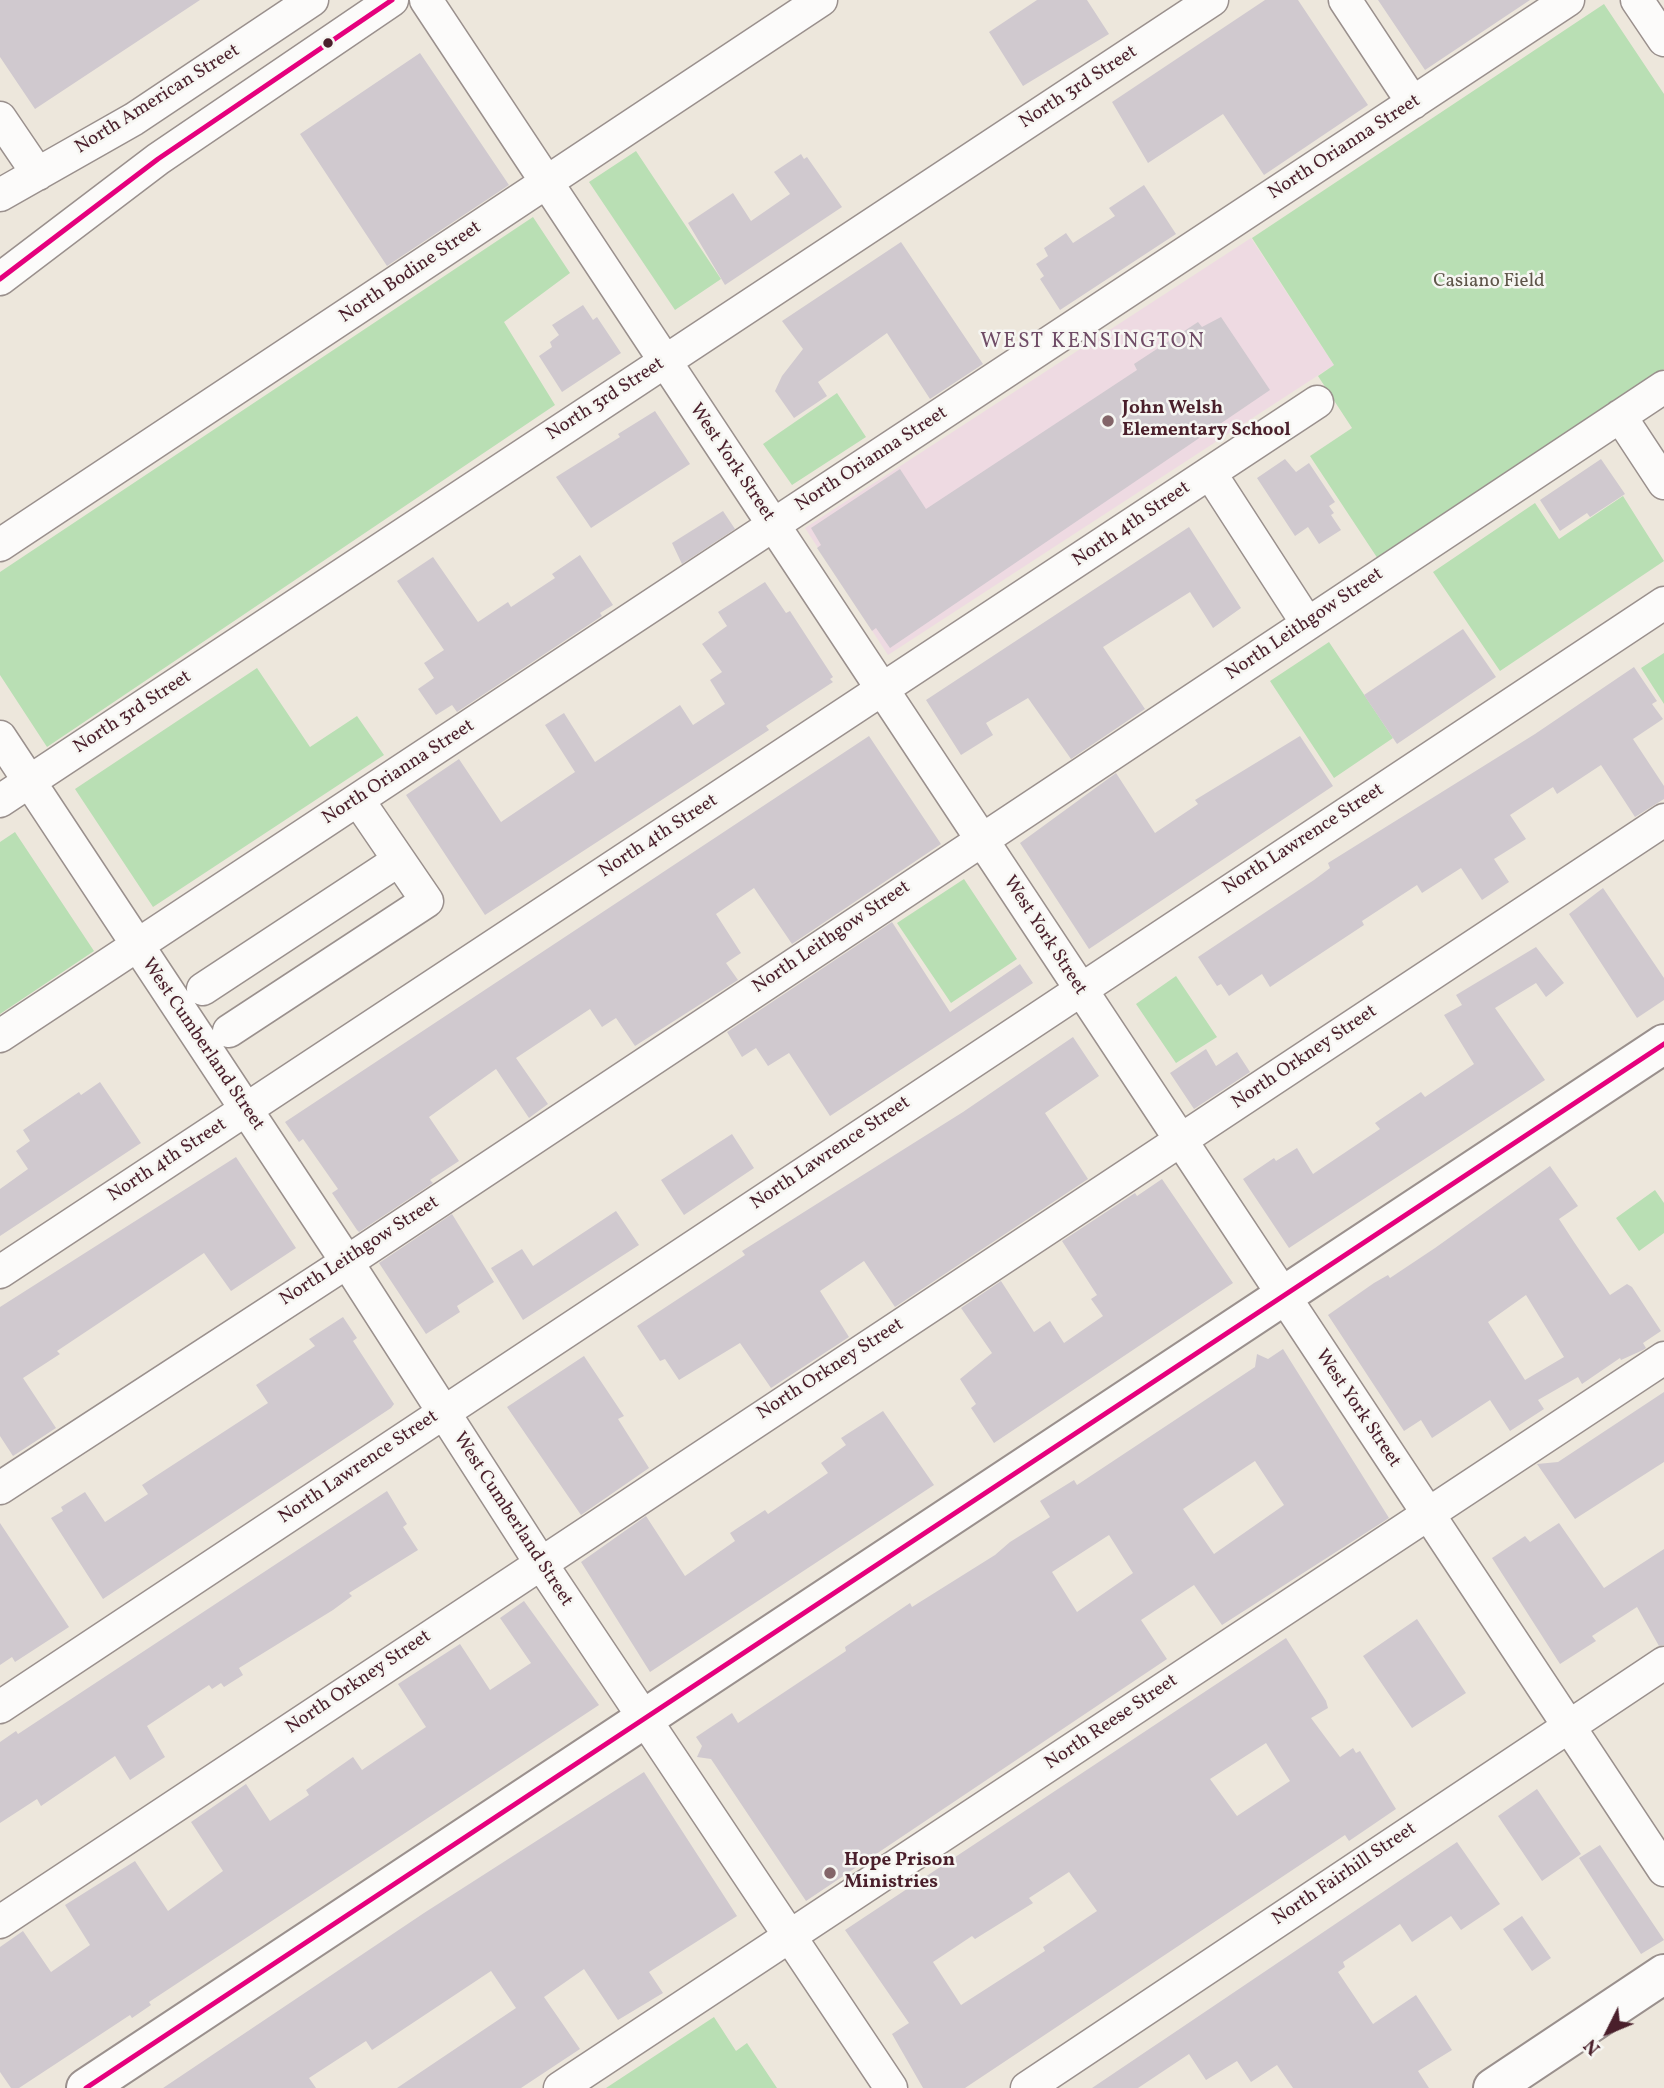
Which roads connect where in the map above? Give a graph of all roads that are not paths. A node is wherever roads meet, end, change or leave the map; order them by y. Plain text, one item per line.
1 (312, 0) edge
2 (392, 0) edge
3 (426, 0) edge
4 (821, 0) edge
5 (1212, 0) edge
6 (1345, 0) edge
7 (1569, 0) edge
8 (1637, 0) edge
9 (1664, 40) edge
10 (1413, 103) junction
11 (0, 118) edge
12 (38, 174) junction
13 (547, 182) junction
14 (0, 195) edge
15 (0, 279) edge
16 (663, 362) junction
17 (1664, 387) edge
18 (1317, 402) dead end
19 (1620, 416) junction
20 (1210, 473) junction
21 (1664, 483) edge
22 (773, 526) junction
23 (0, 545) edge
24 (1664, 603) edge
25 (1307, 623) junction
26 (882, 691) junction
27 (0, 737) edge
28 (29, 781) junction
29 (358, 800) junction
30 (0, 801) edge
31 (1664, 820) edge
32 (980, 839) junction
33 (399, 860) junction
34 (136, 947) junction
35 (202, 989) dead end
36 (1079, 989) junction
37 (229, 1031) dead end
38 (0, 1036) edge
39 (1664, 1044) edge
40 (246, 1109) junction
41 (1179, 1141) junction
42 (347, 1262) junction
43 (0, 1272) edge
44 (1283, 1297) junction
45 (1664, 1358) edge
46 (442, 1413) junction
47 (0, 1488) edge
48 (1427, 1514) junction
49 (540, 1562) junction
50 (1664, 1663) edge
51 (0, 1707) edge
52 (644, 1720) junction
53 (1569, 1726) junction
54 (1664, 1870) edge
55 (0, 1922) edge
56 (791, 1937) junction
57 (1664, 1973) edge
58 (86, 2088) edge
59 (560, 2088) edge
60 (891, 2088) edge
61 (1027, 2088) edge
62 (1493, 2088) edge

1 - 12 street, North American Street
2 - 15 street
3 - 13 street, West York Street
4 - 13 street, North Bodine Street
5 - 16 street, North 3rd Street
6 - 10 street
7 - 10 street, North Orianna Street
8 - 9 street
10 - 22 street, North Orianna Street
11 - 12 street
12 - 14 street, North American Street
13 - 16 street, West York Street
13 - 23 street, North Bodine Street
16 - 22 street, West York Street
16 - 28 street, North 3rd Street
17 - 19 street, North Leithgow Street
18 - 20 street, North 4th Street
19 - 21 street
19 - 25 street, North Leithgow Street
20 - 25 street
20 - 26 street, North 4th Street
22 - 26 street, West York Street
22 - 29 street, North Orianna Street
24 - 36 street, North Lawrence Street
25 - 32 street, North Leithgow Street
26 - 32 street, West York Street
26 - 40 street, North 4th Street
27 - 28 street, West Cumberland Street
28 - 30 street, North 3rd Street
28 - 34 street, West Cumberland Street
29 - 33 street
29 - 34 street, North Orianna Street
31 - 41 street, North Orkney Street
32 - 36 street, West York Street
32 - 42 street, North Leithgow Street
33 - 35 street
33 - 37 street
34 - 38 street, North Orianna Street
34 - 40 street, West Cumberland Street
36 - 41 street, West York Street
36 - 46 street, North Lawrence Street
39 - 44 main road
40 - 42 street, West Cumberland Street
40 - 43 street, North 4th Street
41 - 44 street, West York Street
41 - 49 street, North Orkney Street
42 - 46 street, West Cumberland Street
42 - 47 street, North Leithgow Street
44 - 48 street, West York Street
44 - 52 main road
45 - 48 street, North Reese Street
46 - 49 street, West Cumberland Street
46 - 51 street, North Lawrence Street
48 - 53 street, West York Street
48 - 56 street, North Reese Street
49 - 52 street, West Cumberland Street
49 - 55 street, North Orkney Street
50 - 53 street, North Fairhill Street
52 - 56 street, West Cumberland Street
52 - 58 main road
53 - 54 street, West York Street
53 - 61 street, North Fairhill Street
56 - 59 street, North Reese Street
56 - 60 street, West Cumberland Street
57 - 62 main road

